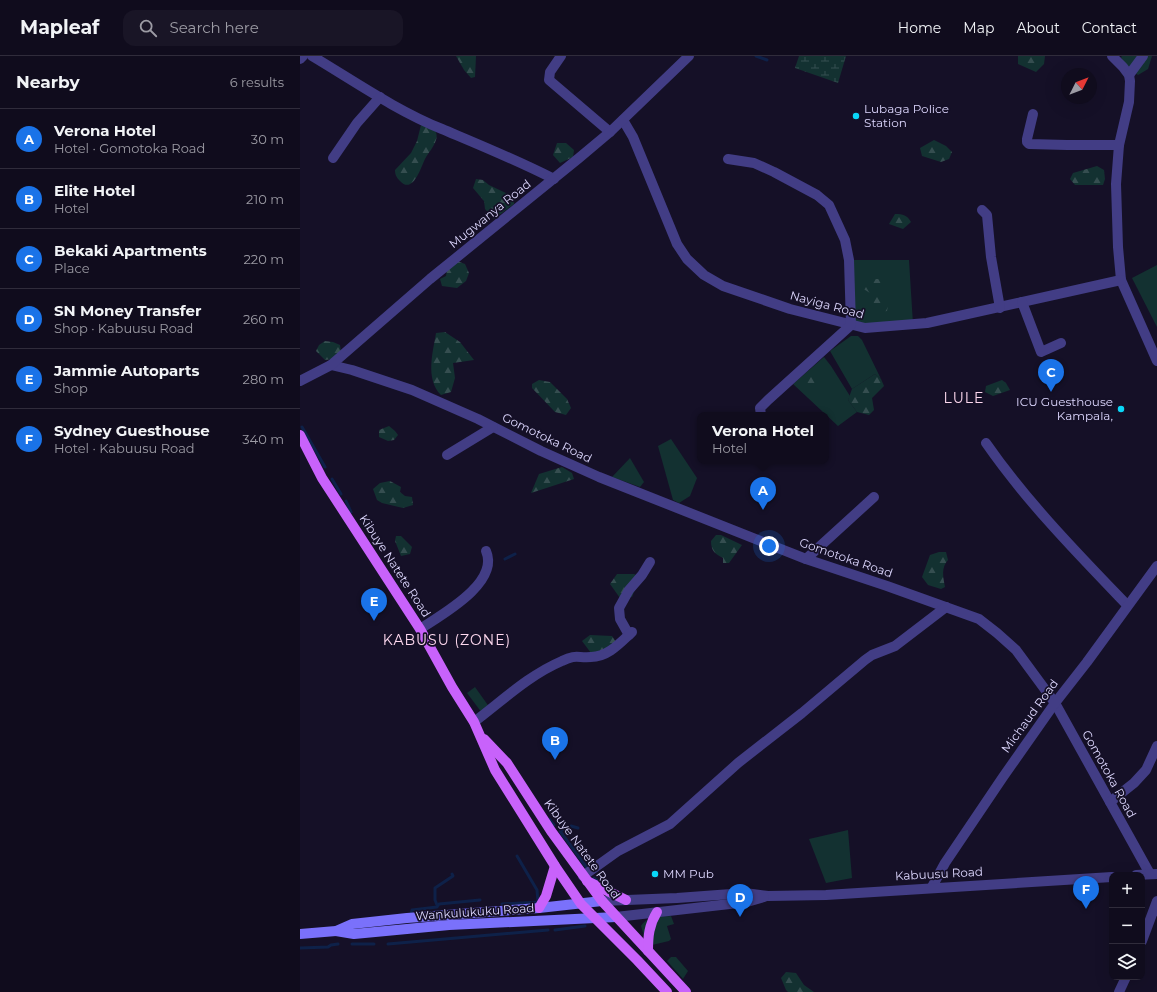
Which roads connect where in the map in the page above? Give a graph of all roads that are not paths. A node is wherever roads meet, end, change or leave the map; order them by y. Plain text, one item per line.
1 (303, 56) edge
2 (312, 56) edge
3 (561, 56) edge
4 (689, 56) edge
5 (1112, 56) edge
6 (1143, 56) edge
7 (300, 59) edge
8 (1129, 74) junction
9 (380, 97) junction
10 (1033, 114) dead end
11 (623, 120) junction
12 (610, 132) junction
13 (1119, 145) junction
14 (333, 158) dead end
15 (728, 159) dead end
16 (554, 179) junction
17 (982, 210) dead end
18 (1121, 280) junction
19 (1022, 302) junction
20 (1000, 308) junction
21 (850, 325) junction
22 (1061, 343) dead end
23 (1157, 361) edge
24 (331, 365) junction
25 (300, 381) edge
26 (761, 412) edge
27 (492, 427) junction
28 (300, 435) edge
29 (986, 443) dead end
30 (447, 455) dead end
31 (874, 497) dead end
32 (486, 551) dead end
33 (806, 559) junction
34 (650, 562) dead end
35 (1157, 566) edge
36 (1128, 605) junction
37 (946, 607) junction
38 (420, 629) junction
39 (1055, 703) junction
40 (474, 722) junction
41 (479, 733) junction
42 (1157, 746) edge
43 (1110, 802) junction
44 (555, 866) junction
45 (1154, 874) edge
46 (1109, 877) edge
47 (584, 878) junction
48 (932, 887) junction
49 (768, 896) junction
50 (626, 900) junction
51 (1157, 901) edge
52 (602, 902) junction
53 (581, 904) junction
54 (539, 908) junction
55 (657, 912) junction
56 (616, 917) junction
57 (594, 919) junction
58 (336, 931) junction
59 (1145, 932) edge
60 (300, 934) edge
61 (648, 951) junction
62 (1125, 980) edge
63 (667, 992) edge
64 (686, 992) edge
65 (1119, 992) edge

1 - 7 street
2 - 9 street
3 - 12 street
4 - 11 street, Mugwanya Road
5 - 8 street
6 - 8 street
8 - 13 street
9 - 14 street
9 - 16 street
10 - 13 street
11 - 12 street, Mugwanya Road
11 - 21 street, Nayiga Road
12 - 16 street, Mugwanya Road
13 - 18 street
15 - 21 street
16 - 24 street, Mugwanya Road
17 - 20 street
18 - 19 street, Nayiga Road
18 - 23 street
19 - 20 street, Nayiga Road
19 - 22 street
20 - 21 street, Nayiga Road
21 - 26 street
24 - 25 street, Mugwanya Road
24 - 27 street, Gomotoka Road
27 - 30 street
27 - 33 street, Gomotoka Road
28 - 38 main road, Kibuye Natete Road
29 - 36 street
31 - 33 street
32 - 38 street
33 - 37 street, Gomotoka Road
34 - 40 street
35 - 36 street, Michaud Road
36 - 39 street, Michaud Road
37 - 39 street, Gomotoka Road
37 - 47 street
38 - 40 main road, Kibuye Natete Road
39 - 43 street, Gomotoka Road
39 - 48 street, Michaud Road
40 - 41 main road, Kibuye Natete Road
41 - 44 main road, Kibuye Natete Road
41 - 47 main road, Kibuye Natete Road
42 - 43 street
43 - 45 street, Gomotoka Road
44 - 53 main road, Kibuye Natete Road
44 - 54 main road
46 - 48 street, Kabuusu Road
47 - 50 main road
47 - 52 main road, Kibuye Natete Road
48 - 49 street, Kabuusu Road
49 - 50 street, Kabuusu Road
49 - 55 street, Kabuusu Road
50 - 52 street, Kabuusu Road
51 - 59 street
52 - 53 main road, Wankulukuku Road
52 - 56 main road, Kibuye Natete Road
53 - 54 main road, Wankulukuku Road
53 - 57 main road, Kibuye Natete Road
54 - 58 main road, Wankulukuku Road
55 - 56 street, Kabuusu Road
55 - 61 main road
56 - 57 main road, Wankulukuku Road
56 - 61 main road, Kibuye Natete Road
57 - 58 main road, Wankulukuku Road
57 - 63 main road, Kibuye Natete Road
58 - 60 main road, Wankulukuku Road
61 - 64 main road, Kibuye Natete Road
62 - 65 street

